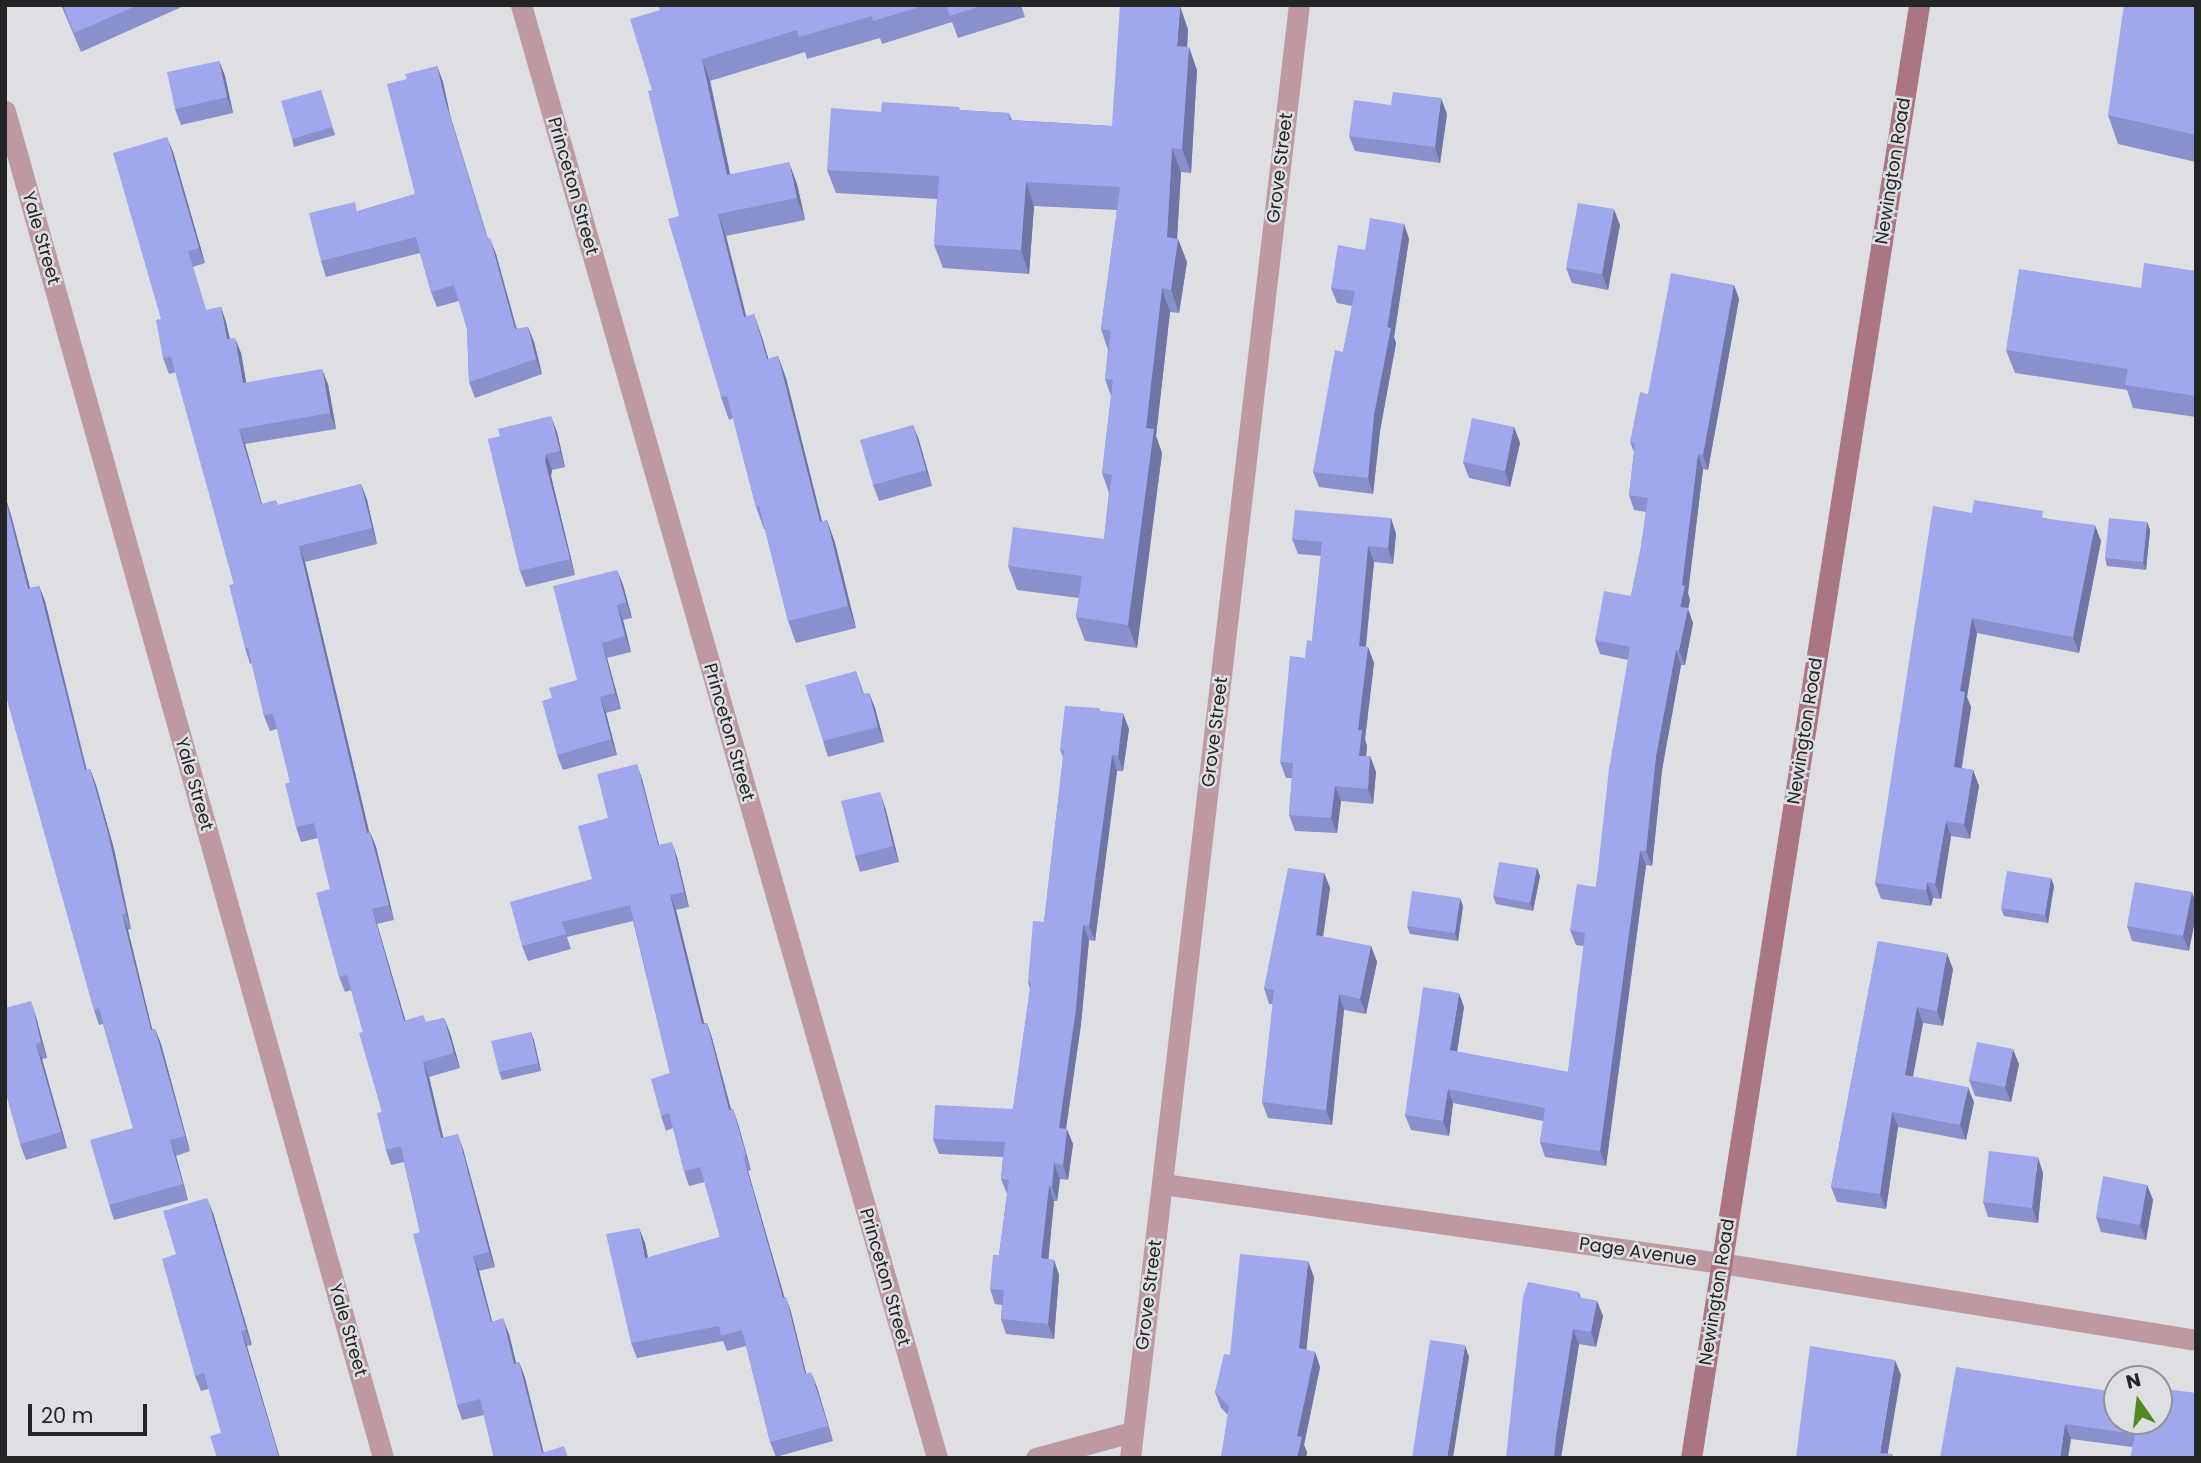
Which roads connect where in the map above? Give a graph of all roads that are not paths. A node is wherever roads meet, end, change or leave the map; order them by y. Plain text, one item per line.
1 (521, 5) edge
2 (1299, 5) edge
3 (1919, 5) edge
4 (5, 111) edge
5 (1163, 1184) junction
6 (1721, 1263) junction
7 (2196, 1339) edge
8 (1132, 1432) junction
9 (383, 1458) edge
10 (937, 1458) edge
11 (1036, 1458) edge
12 (1130, 1458) edge
13 (1692, 1458) edge

1 - 10 street, Princeton Street
2 - 5 street, Grove Street
3 - 6 main road, Newington Road
4 - 9 street, Yale Street
5 - 6 street, Page Avenue
5 - 8 street, Grove Street
6 - 7 street, Page Avenue
6 - 13 main road, Newington Road
8 - 11 street
8 - 12 street, Grove Street

